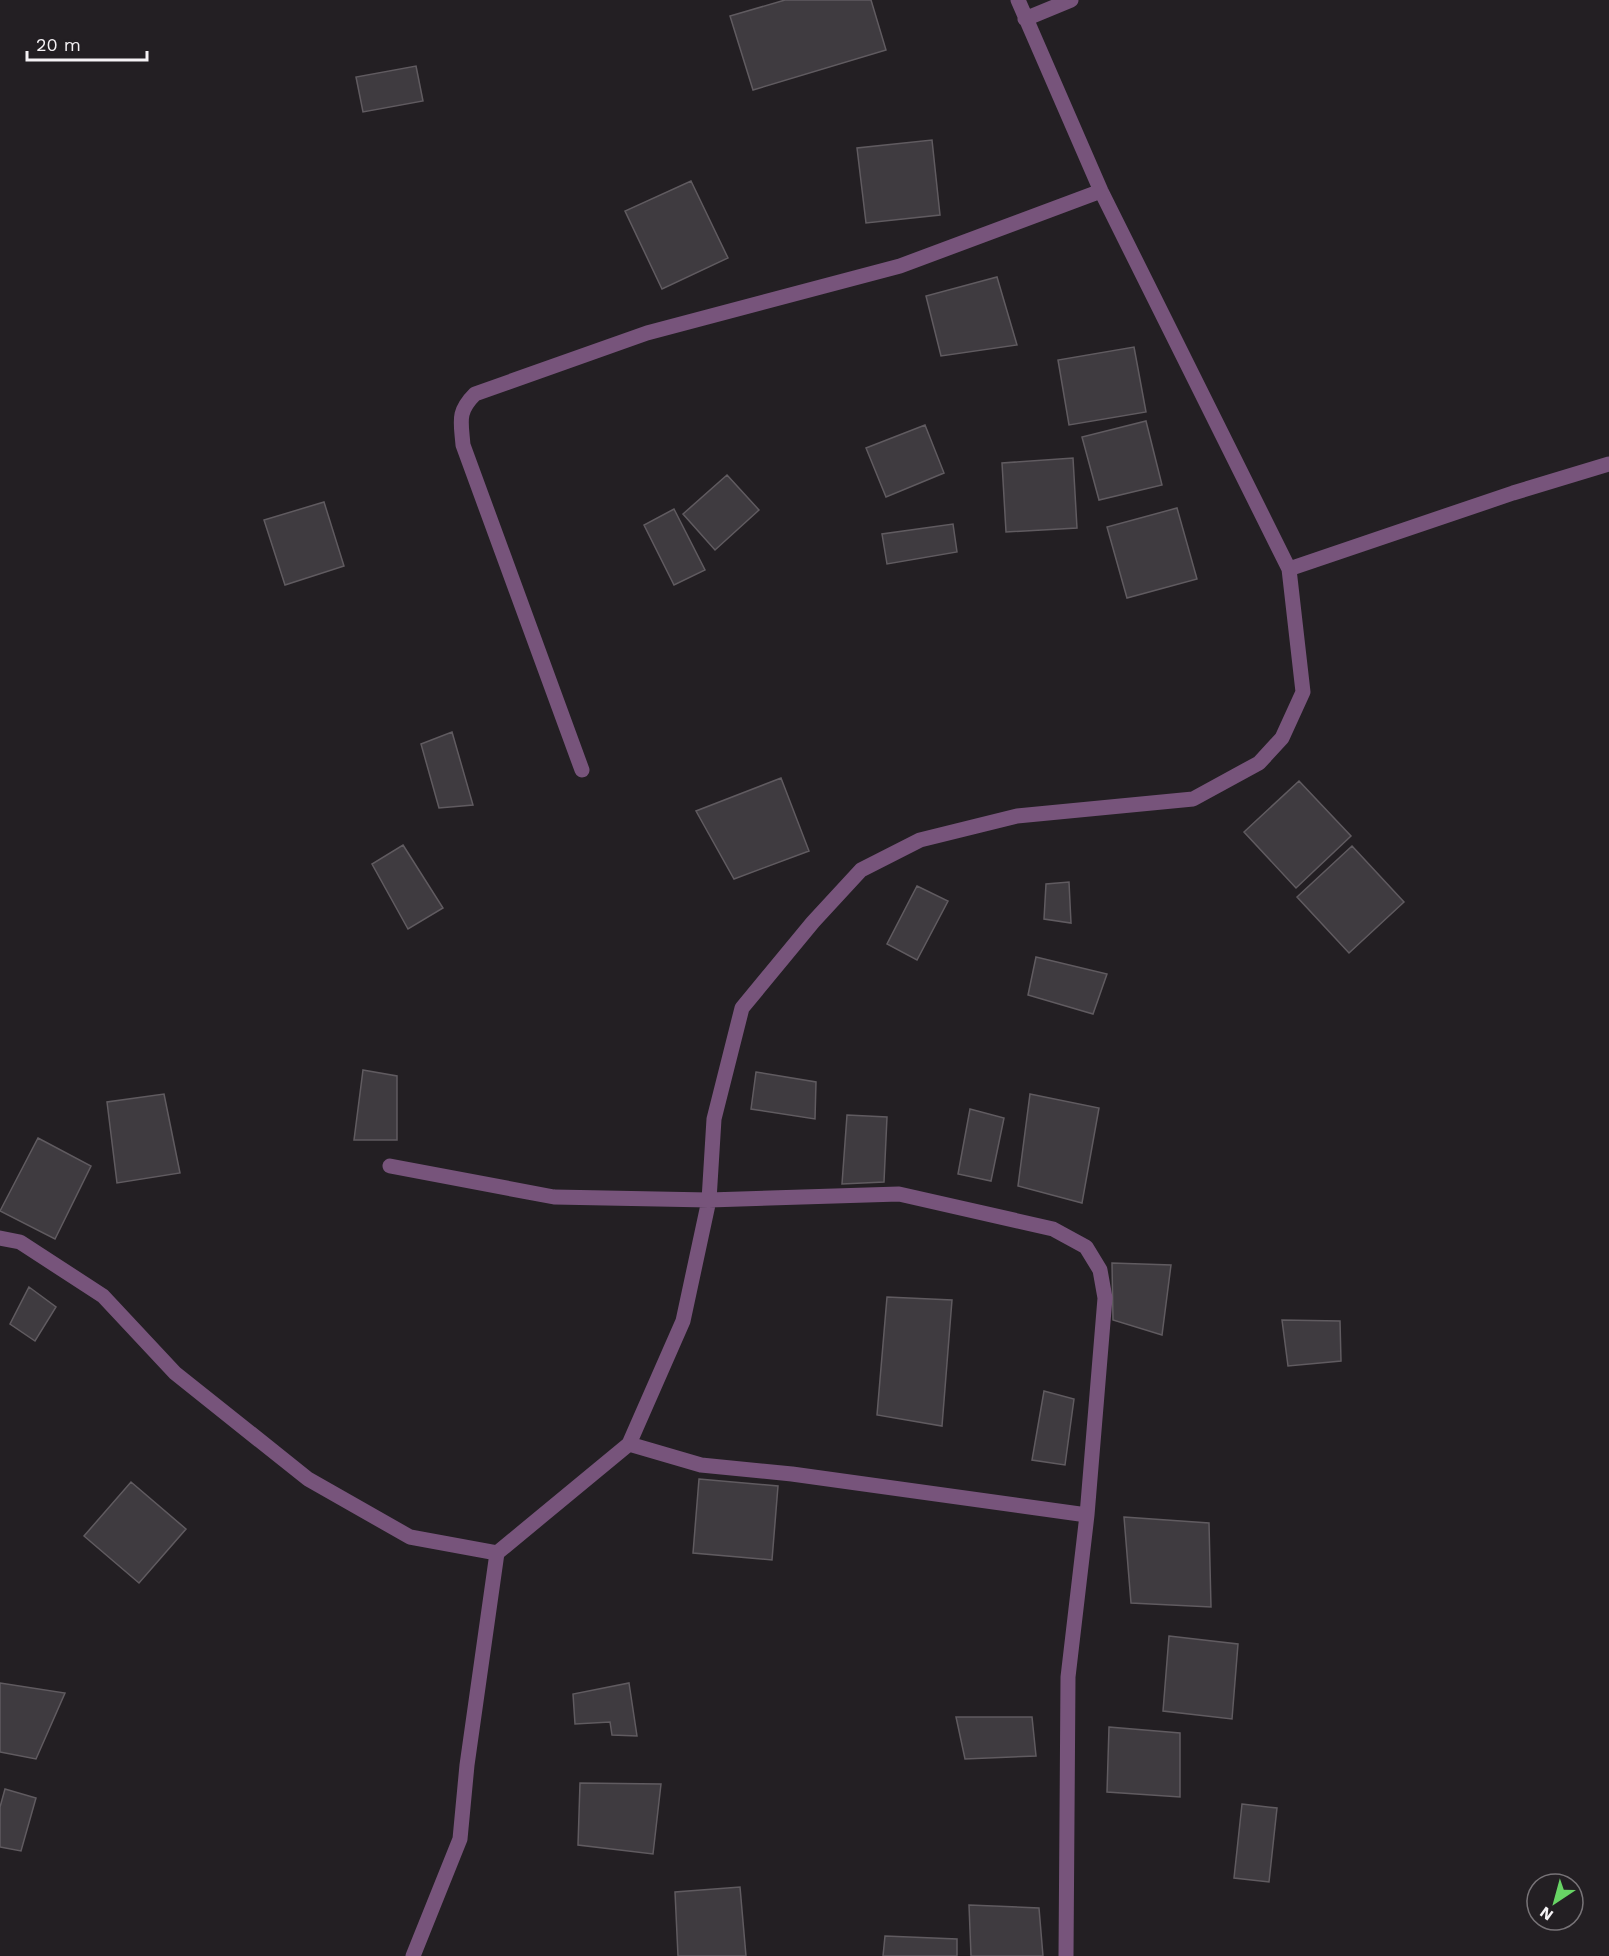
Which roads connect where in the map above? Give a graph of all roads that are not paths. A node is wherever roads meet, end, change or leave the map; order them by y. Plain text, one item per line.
1 (1017, 0) edge
2 (1071, 0) edge
3 (1025, 19) junction
4 (1101, 191) junction
5 (1609, 464) edge
6 (1289, 569) junction
7 (582, 770) dead end
8 (390, 1166) dead end
9 (709, 1200) junction
10 (0, 1238) edge
11 (628, 1444) junction
12 (1086, 1515) junction
13 (497, 1554) junction
14 (413, 1956) edge
15 (1066, 1956) edge

1 - 3 street
2 - 3 street
3 - 4 street
4 - 6 street
4 - 7 street
5 - 6 street
6 - 9 street
8 - 9 street
9 - 11 street
9 - 12 street
10 - 13 street
11 - 12 street
11 - 13 street
12 - 15 street
13 - 14 street

